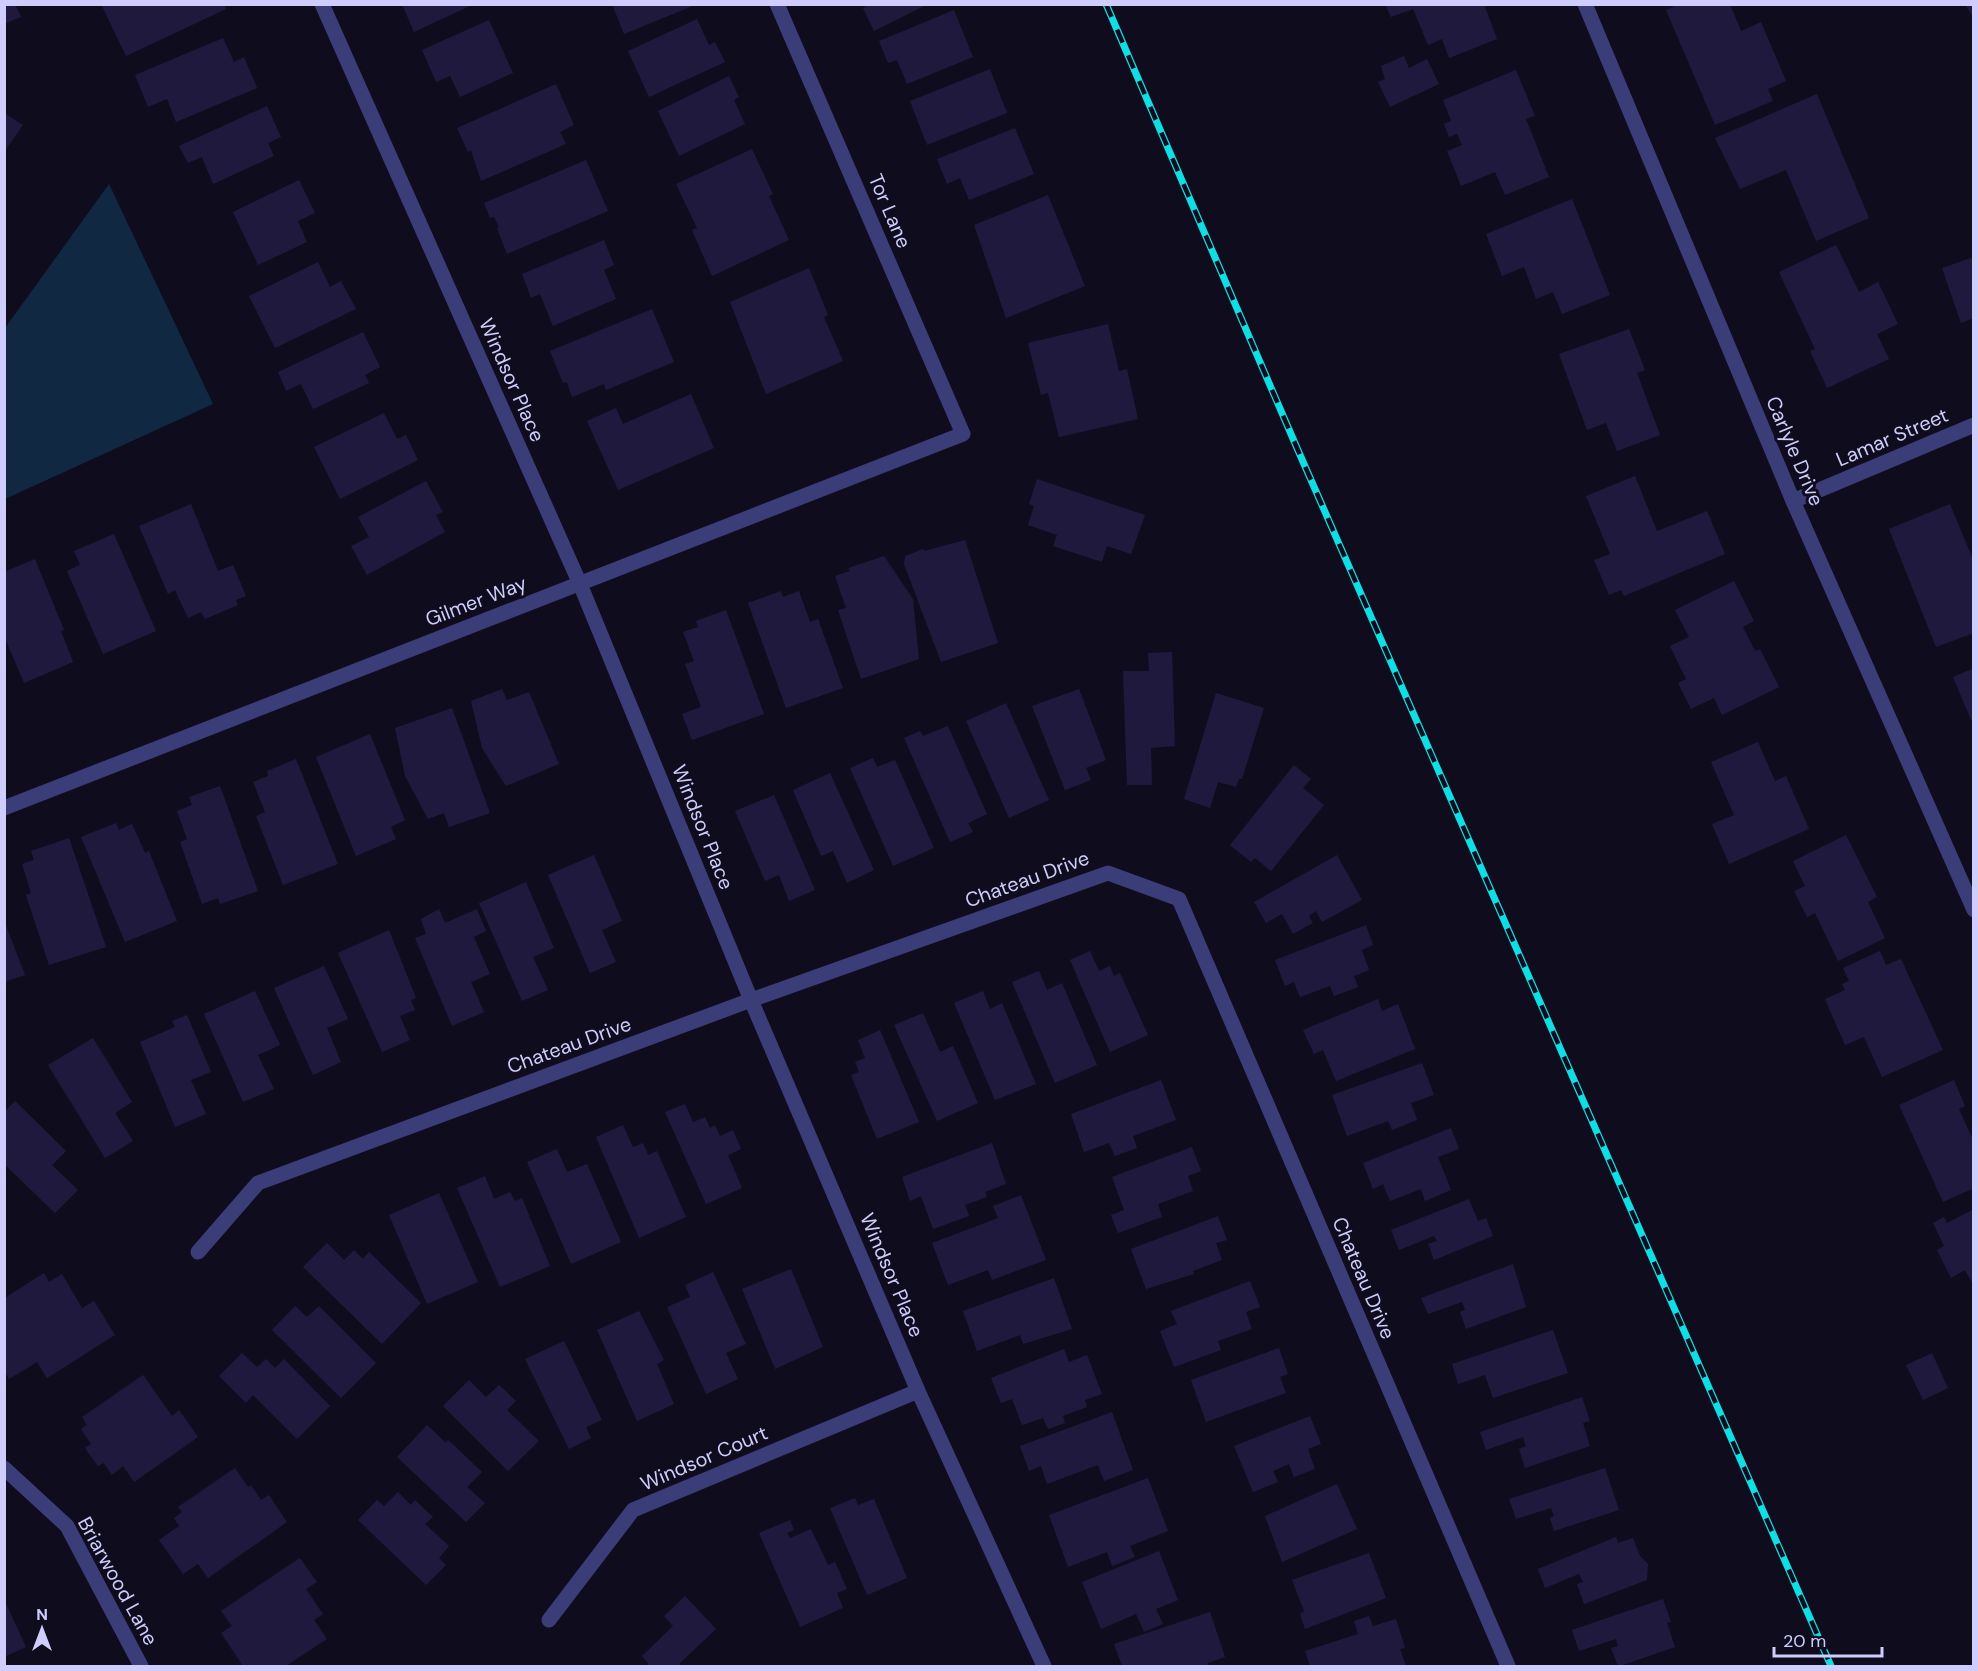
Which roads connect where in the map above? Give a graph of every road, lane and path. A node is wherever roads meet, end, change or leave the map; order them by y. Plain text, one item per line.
1 (322, 4) edge
2 (777, 4) edge
3 (1585, 4) edge
4 (1974, 425) edge
5 (963, 434) joint
6 (1793, 501) junction
7 (580, 584) junction
8 (4, 808) edge
9 (1974, 910) edge
10 (751, 1000) junction
11 (198, 1252) dead end
12 (918, 1391) junction
13 (4, 1468) edge
14 (549, 1620) dead end
15 (141, 1666) edge
16 (1044, 1666) edge
17 (1508, 1666) edge

1 - 7 street, Windsor Place
2 - 5 street, Tor Lane
3 - 6 street, Carlyle Drive
4 - 6 street, Lamar Street
5 - 7 street, Gilmer Way
6 - 9 street, Carlyle Drive
7 - 8 street, Gilmer Way
7 - 10 street, Windsor Place
10 - 11 street, Chateau Drive
10 - 12 street, Windsor Place
10 - 17 street, Chateau Drive
12 - 14 street, Windsor Court
12 - 16 street, Windsor Place
13 - 15 street, Briarwood Lane

